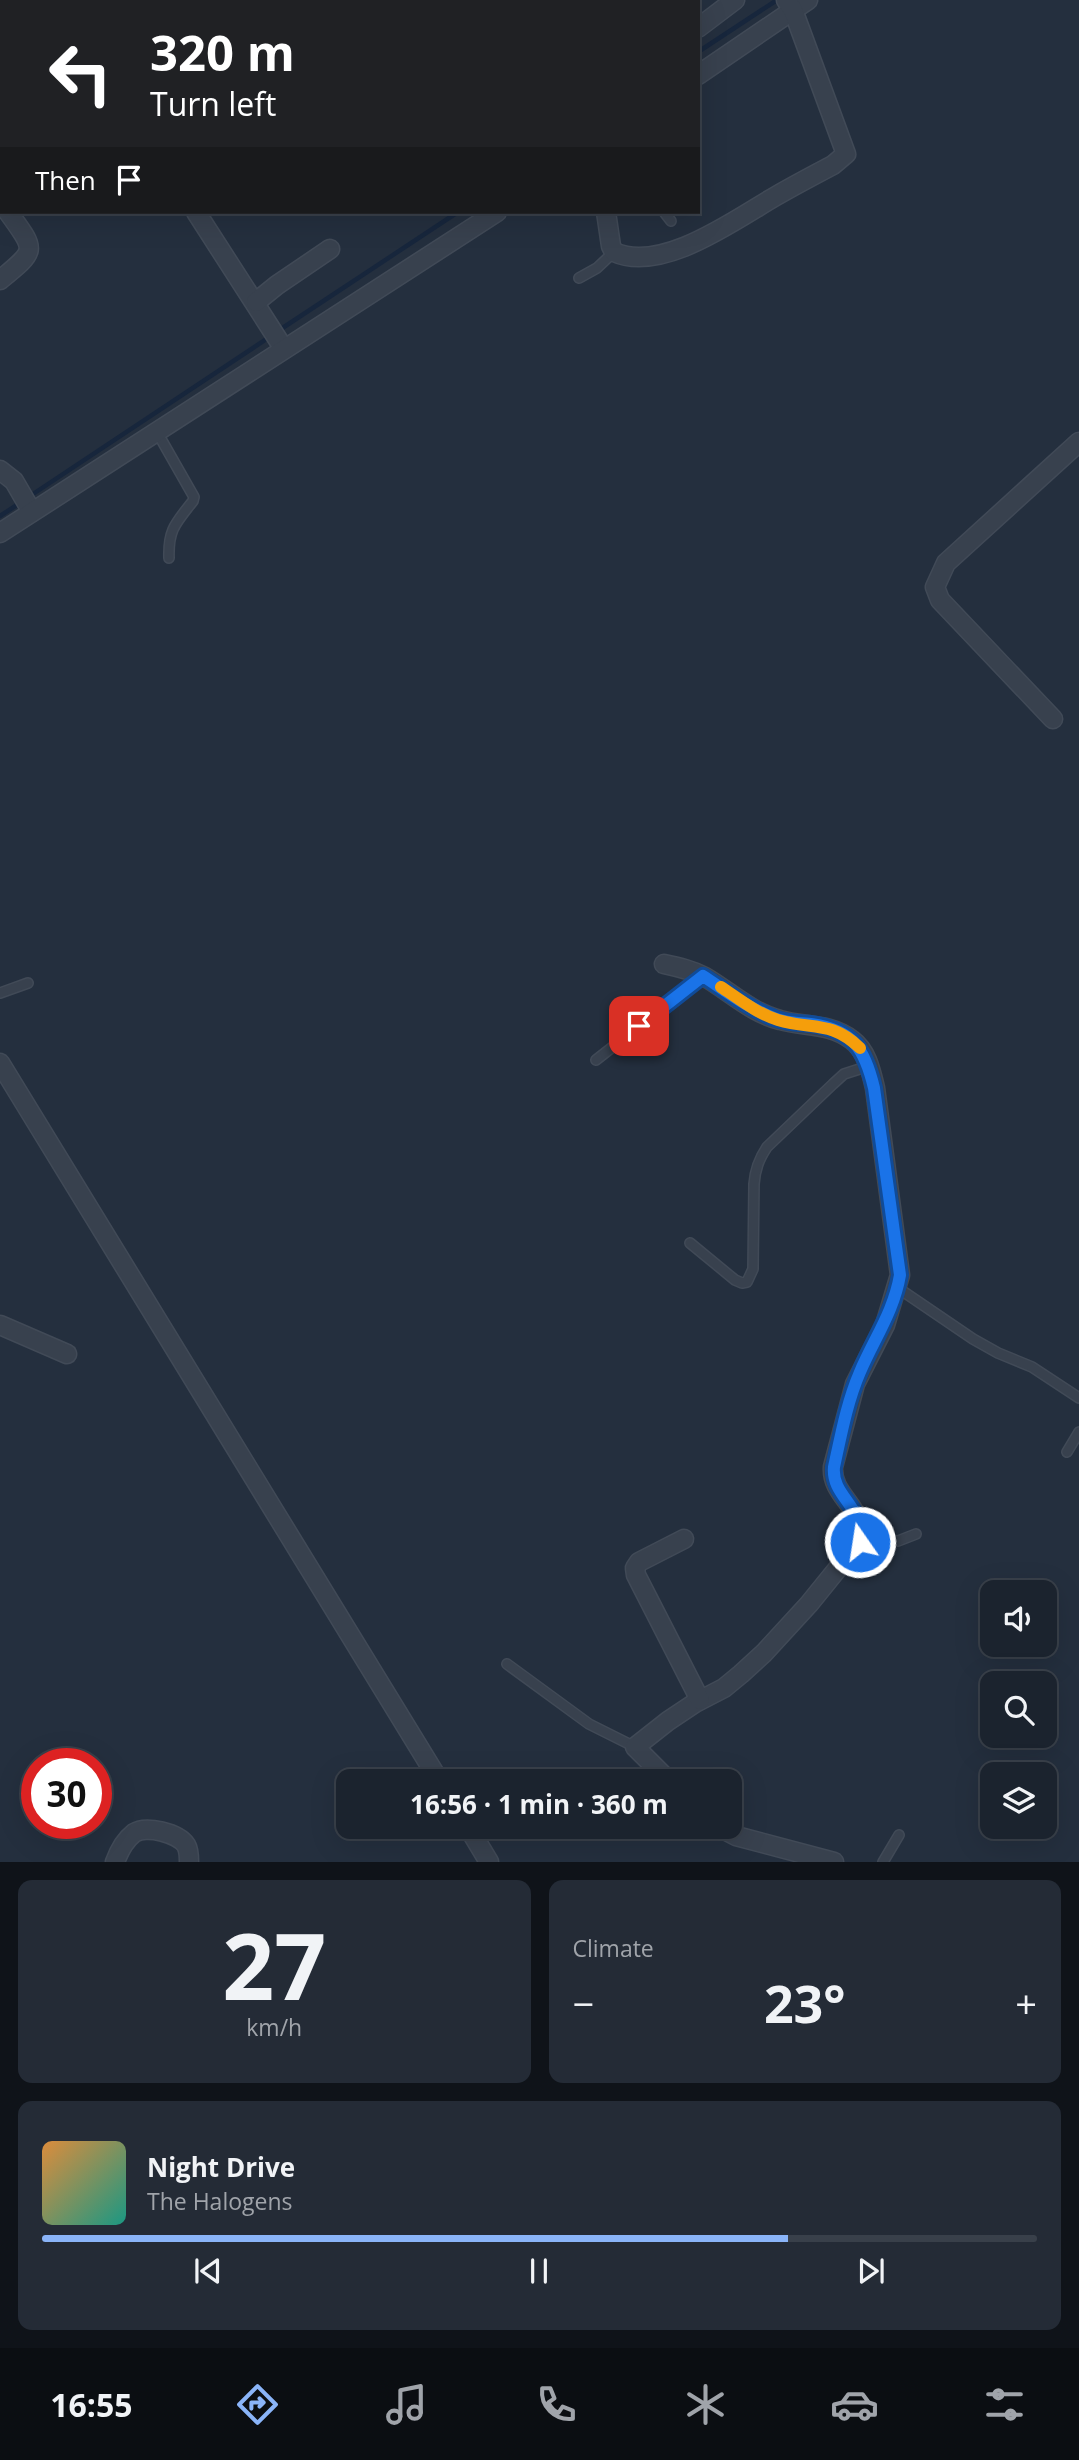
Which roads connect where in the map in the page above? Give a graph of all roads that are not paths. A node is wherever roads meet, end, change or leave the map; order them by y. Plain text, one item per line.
1 (735, 0) edge
2 (793, 3) edge
3 (700, 26) edge
4 (700, 73) edge
5 (9, 214) edge
6 (197, 214) edge
7 (495, 214) edge
8 (606, 214) edge
9 (666, 214) edge
10 (671, 221) dead end
11 (330, 249) dead end
12 (614, 252) junction
13 (579, 278) dead end
14 (0, 280) edge
15 (256, 302) junction
16 (284, 349) junction
17 (157, 432) junction
18 (1079, 442) edge
19 (7, 475) edge
20 (30, 507) junction
21 (0, 533) edge
22 (169, 558) dead end
23 (1053, 719) dead end
24 (664, 964) dead end
25 (703, 976) junction
26 (28, 983) dead end
27 (0, 993) edge
28 (596, 1060) dead end
29 (869, 1066) junction
30 (1, 1067) edge
31 (690, 1243) dead end
32 (898, 1288) junction
33 (0, 1325) edge
34 (67, 1354) dead end
35 (1079, 1398) edge
36 (1079, 1432) edge
37 (1067, 1452) dead end
38 (916, 1534) dead end
39 (684, 1539) dead end
40 (860, 1542) junction
41 (507, 1664) dead end
42 (700, 1700) junction
43 (635, 1747) junction
44 (432, 1769) edge
45 (657, 1769) edge
46 (899, 1835) dead end
47 (742, 1838) edge
48 (475, 1839) edge
49 (115, 1861) edge
50 (189, 1861) edge
51 (489, 1861) edge
52 (834, 1861) edge
53 (883, 1861) edge

1 - 3 street
2 - 4 street
2 - 12 street
5 - 14 street
6 - 15 street
7 - 16 street
8 - 12 street
9 - 10 lane
11 - 15 street
12 - 13 lane
15 - 16 street
16 - 17 street
17 - 20 street
17 - 22 lane
18 - 23 street
19 - 20 street
20 - 21 street
24 - 25 street
25 - 28 lane
25 - 29 street
26 - 27 lane
29 - 31 lane
29 - 32 street
30 - 44 street
32 - 35 lane
32 - 40 street
33 - 34 street
36 - 37 lane
38 - 40 lane
39 - 42 street
40 - 42 street
41 - 43 lane
42 - 43 street
43 - 45 street
46 - 53 lane
47 - 52 street
48 - 51 street
49 - 50 street

